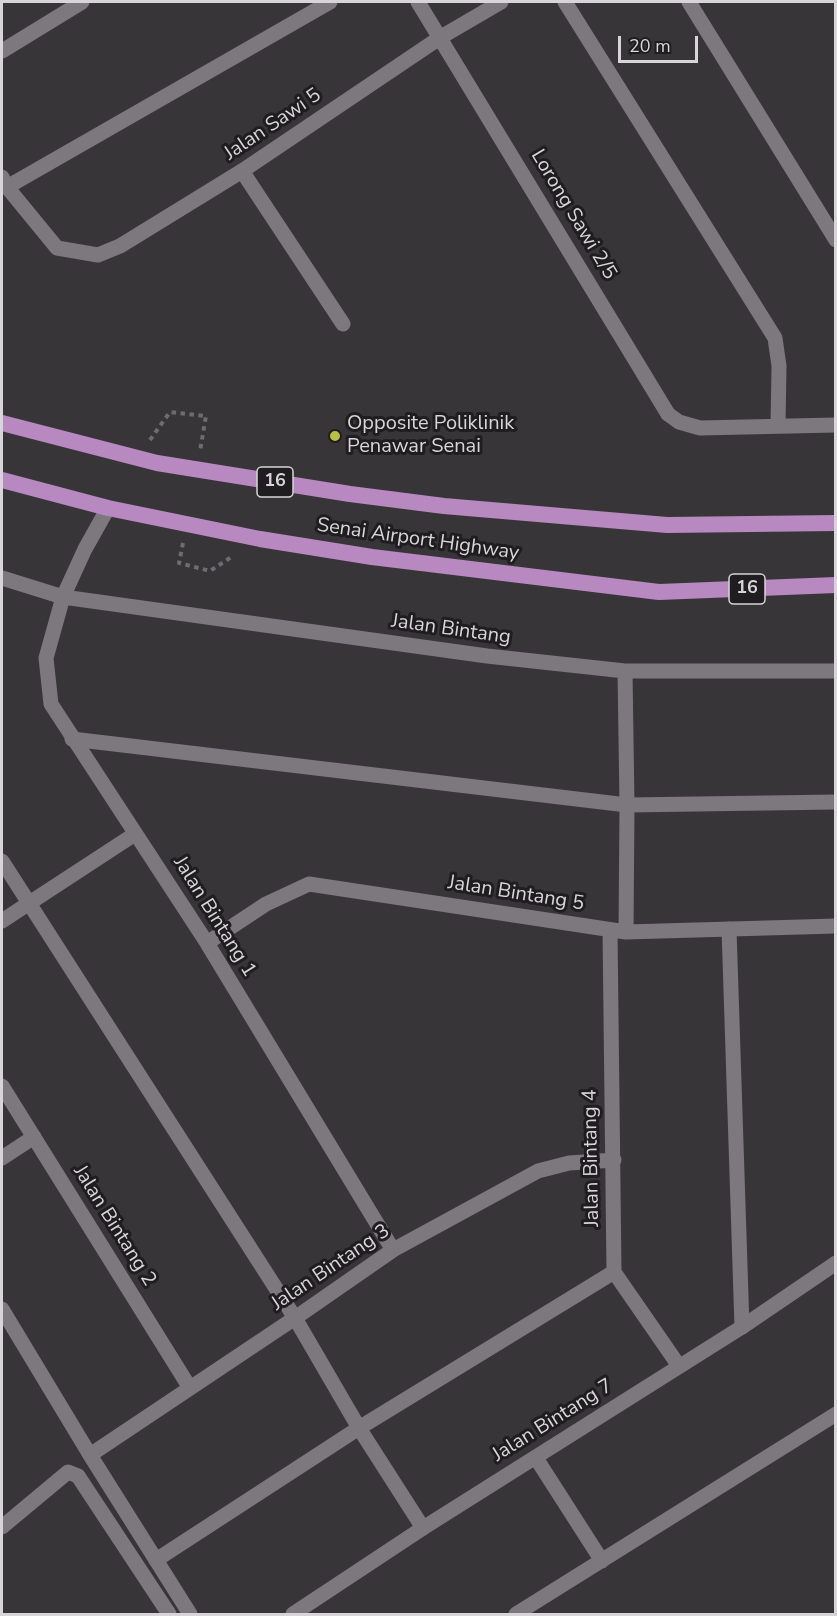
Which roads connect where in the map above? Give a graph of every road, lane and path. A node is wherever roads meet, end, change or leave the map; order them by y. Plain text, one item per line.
1 (82, 2) edge
2 (330, 2) edge
3 (418, 2) edge
4 (501, 2) edge
5 (565, 2) edge
6 (689, 2) edge
7 (441, 38) junction
8 (2, 51) edge
9 (242, 171) junction
10 (4, 182) edge
11 (836, 240) edge
12 (343, 324) dead end
13 (206, 416) dead end
14 (2, 423) edge
15 (836, 425) edge
16 (778, 426) junction
17 (138, 458) junction
18 (2, 480) edge
19 (108, 508) junction
20 (836, 523) edge
21 (260, 539) junction
22 (179, 563) dead end
23 (2, 579) edge
24 (836, 585) edge
25 (63, 597) junction
26 (836, 670) edge
27 (625, 671) junction
28 (72, 739) junction
29 (836, 802) edge
30 (627, 805) junction
31 (135, 834) junction
32 (2, 861) edge
33 (28, 904) junction
34 (2, 921) edge
35 (836, 926) edge
36 (729, 929) junction
37 (610, 930) junction
38 (626, 932) junction
39 (207, 943) junction
40 (2, 1086) edge
41 (34, 1137) junction
42 (2, 1158) edge
43 (614, 1160) junction
44 (393, 1250) junction
45 (836, 1263) edge
46 (614, 1272) junction
47 (2, 1309) edge
48 (295, 1318) junction
49 (742, 1327) junction
50 (679, 1366) junction
51 (190, 1388) junction
52 (836, 1414) edge
53 (359, 1428) junction
54 (90, 1455) junction
55 (536, 1458) junction
56 (2, 1527) edge
57 (423, 1528) junction
58 (156, 1560) junction
59 (602, 1561) junction
60 (169, 1614) edge
61 (190, 1614) edge
62 (293, 1614) edge
63 (516, 1614) edge

1 - 8 street
2 - 10 street
3 - 7 street, Lorong Sawi 2/5
4 - 7 street, Jalan Sawi 5
5 - 16 street
6 - 11 street
7 - 9 street, Jalan Sawi 5
7 - 16 street, Lorong Sawi 2/5
9 - 10 street, Jalan Sawi 5
9 - 12 street
13 - 17 path
14 - 17 highway, Senai Airport Highway / 16
15 - 16 street
17 - 20 highway, Senai Airport Highway / 16
18 - 19 highway, Senai Airport Highway / 16
19 - 21 highway, Senai Airport Highway / 16
19 - 25 street, Jalan Bintang 1
21 - 22 path
21 - 24 highway, Senai Airport Highway / 16
23 - 25 street
25 - 27 street, Jalan Bintang
25 - 28 street, Jalan Bintang 1
26 - 27 street, Jalan Bintang
27 - 30 street
28 - 30 street
28 - 31 street, Jalan Bintang 1
29 - 30 street
30 - 38 street
31 - 33 street
31 - 39 street, Jalan Bintang 1
32 - 33 street
33 - 34 street
33 - 48 street
35 - 36 street, Jalan Bintang 5
36 - 38 street, Jalan Bintang 5
36 - 49 street
37 - 38 street, Jalan Bintang 5
37 - 39 street, Jalan Bintang 5
37 - 43 street, Jalan Bintang 4
39 - 44 street, Jalan Bintang 1
40 - 41 street, Jalan Bintang 2
41 - 42 street
41 - 51 street, Jalan Bintang 2
43 - 44 street, Jalan Bintang 3
43 - 46 street, Jalan Bintang 4
44 - 48 street, Jalan Bintang 3
45 - 49 street, Jalan Bintang 7
46 - 50 street
46 - 53 street
47 - 54 street
48 - 51 street, Jalan Bintang 3
48 - 53 street
49 - 50 street, Jalan Bintang 7
50 - 55 street, Jalan Bintang 7
51 - 54 street, Jalan Bintang 3
52 - 59 street
53 - 57 street
53 - 58 street
54 - 58 street
55 - 57 street, Jalan Bintang 7
55 - 59 street
56 - 60 street
57 - 62 street, Jalan Bintang 7
58 - 61 street
59 - 63 street

